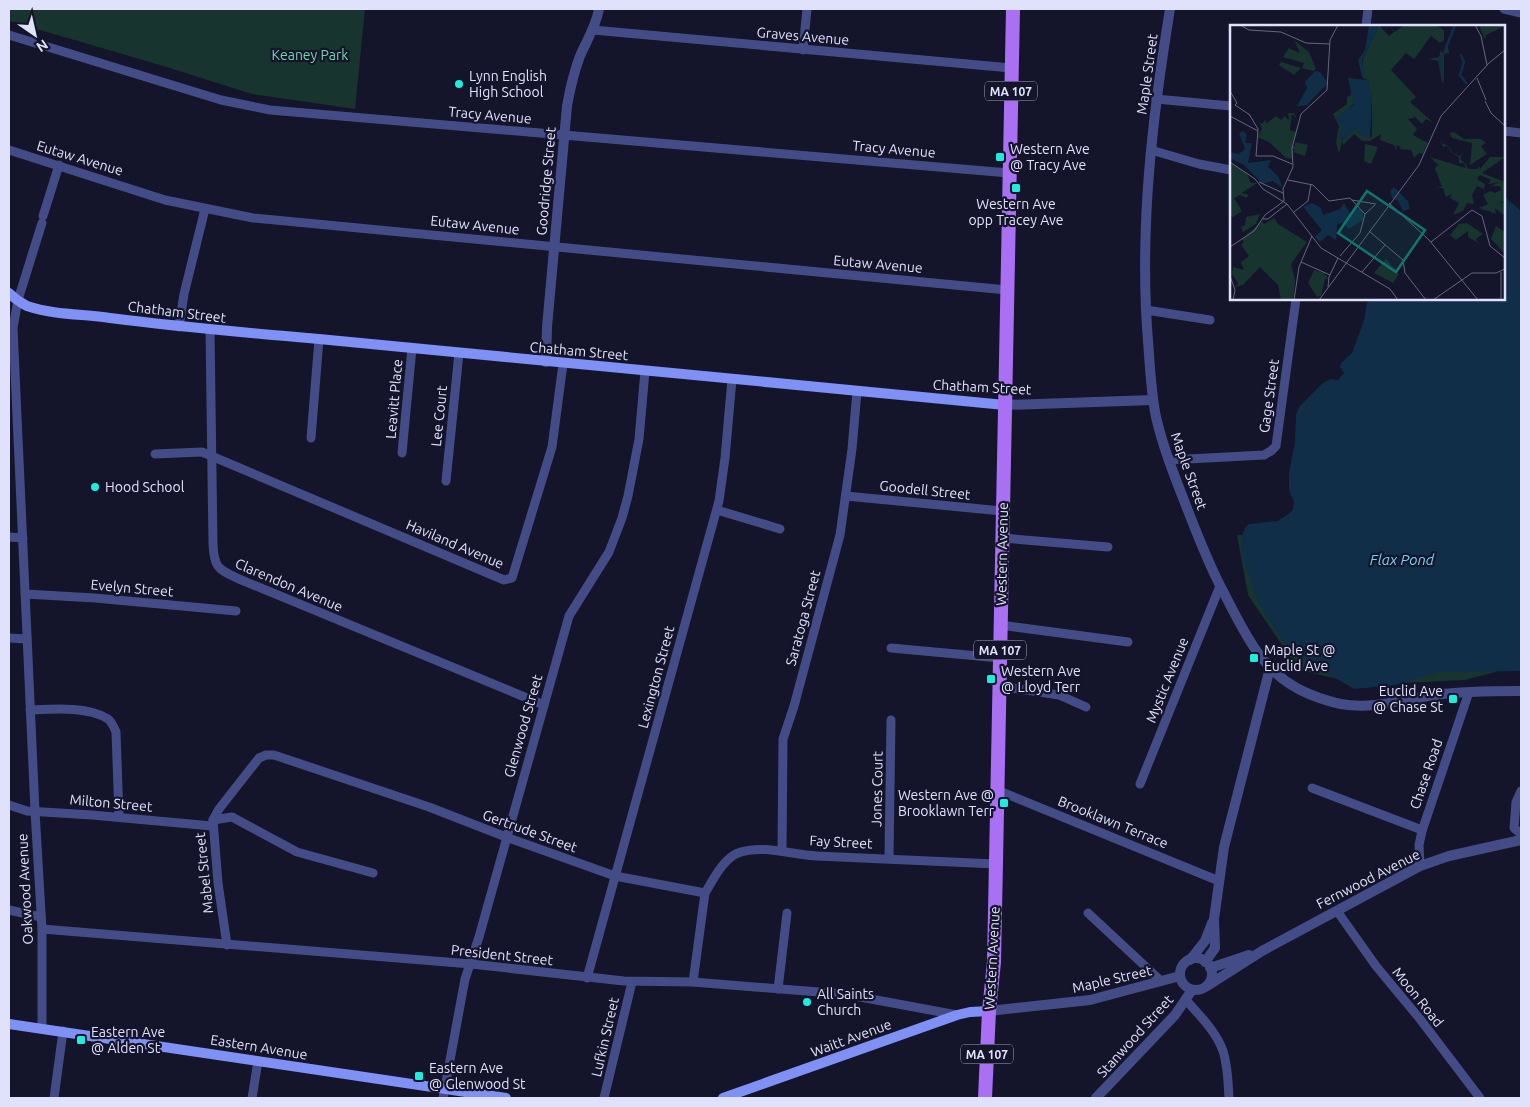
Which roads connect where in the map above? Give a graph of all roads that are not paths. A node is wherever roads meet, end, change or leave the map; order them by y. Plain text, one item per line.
1 (599, 9) edge
2 (808, 9) edge
3 (1013, 9) edge
4 (1170, 9) edge
5 (1368, 9) edge
6 (1504, 9) edge
7 (1521, 12) edge
8 (1366, 25) edge
9 (593, 30) junction
10 (9, 35) edge
11 (803, 50) junction
12 (1012, 68) junction
13 (1156, 99) junction
14 (1230, 106) edge
15 (1505, 131) edge
16 (1521, 133) edge
17 (564, 135) junction
18 (9, 150) edge
19 (1150, 150) junction
20 (59, 166) junction
21 (1230, 170) edge
22 (1009, 173) junction
23 (205, 209) junction
24 (554, 247) junction
25 (1007, 290) junction
26 (9, 293) edge
27 (18, 300) junction
28 (1296, 300) edge
29 (1146, 310) junction
30 (1210, 320) dead end
31 (179, 326) junction
32 (210, 330) junction
33 (319, 339) junction
34 (412, 348) junction
35 (459, 353) junction
36 (546, 362) junction
37 (563, 364) junction
38 (645, 370) junction
39 (732, 379) junction
40 (857, 391) junction
41 (1153, 400) junction
42 (1005, 405) junction
43 (14, 430) edge
44 (311, 438) dead end
45 (402, 453) dead end
46 (154, 454) dead end
47 (211, 456) junction
48 (1169, 460) junction
49 (446, 481) dead end
50 (846, 496) junction
51 (717, 510) junction
52 (1002, 511) junction
53 (780, 529) dead end
54 (9, 537) edge
55 (23, 538) junction
56 (1002, 538) junction
57 (1108, 547) dead end
58 (1220, 586) junction
59 (25, 594) junction
60 (236, 611) dead end
61 (1000, 625) junction
62 (9, 638) edge
63 (27, 639) junction
64 (1128, 642) dead end
65 (892, 648) dead end
66 (1000, 658) junction
67 (1270, 668) junction
68 (999, 686) junction
69 (1469, 692) junction
70 (1521, 692) edge
71 (544, 705) junction
72 (1086, 707) dead end
73 (30, 710) junction
74 (891, 720) dead end
75 (263, 756) joint
76 (1140, 784) dead end
77 (1312, 788) dead end
78 (997, 790) junction
79 (1521, 791) edge
80 (9, 805) edge
81 (35, 812) junction
82 (119, 817) junction
83 (213, 823) junction
84 (1422, 830) junction
85 (1521, 834) edge
86 (506, 837) junction
87 (1521, 840) edge
88 (782, 851) junction
89 (889, 858) junction
90 (996, 864) junction
91 (1420, 866) junction
92 (372, 873) dead end
93 (615, 876) junction
94 (1219, 881) junction
95 (705, 893) junction
96 (9, 910) edge
97 (1337, 910) junction
98 (788, 913) dead end
99 (1088, 913) dead end
100 (41, 917) junction
101 (1214, 919) junction
102 (42, 929) junction
103 (227, 945) junction
104 (1216, 948) junction
105 (1262, 951) junction
106 (1190, 960) junction
107 (1231, 960) junction
108 (471, 964) junction
109 (1208, 965) junction
110 (1180, 976) junction
111 (586, 978) junction
112 (1161, 981) junction
113 (632, 982) junction
114 (693, 982) junction
115 (1207, 986) junction
116 (778, 988) junction
117 (1192, 990) junction
118 (1186, 1000) junction
119 (989, 1011) junction
120 (957, 1015) junction
121 (9, 1024) edge
122 (42, 1028) junction
123 (63, 1031) junction
124 (258, 1061) junction
125 (444, 1094) edge
126 (54, 1098) edge
127 (252, 1098) edge
128 (506, 1098) edge
129 (604, 1098) edge
130 (723, 1098) edge
131 (985, 1098) edge
132 (1096, 1098) edge
133 (1230, 1098) edge
134 (1480, 1098) edge

1 - 9 street, Goodridge Street
2 - 11 street
3 - 12 main road, Western Avenue / MA 107
4 - 13 street, Maple Street
5 - 8 street
6 - 7 street
9 - 11 street, Graves Avenue
9 - 17 street, Goodridge Street
10 - 17 street, Tracy Avenue
11 - 12 street, Graves Avenue
12 - 22 main road, Western Avenue / MA 107
13 - 14 street
13 - 19 street, Maple Street
15 - 16 street
17 - 22 street, Tracy Avenue
17 - 24 street, Goodridge Street
18 - 20 street, Eutaw Avenue
19 - 21 street
19 - 29 street, Maple Street
20 - 23 street, Eutaw Avenue
20 - 27 street, Oakwood Avenue
22 - 25 main road, Western Avenue / MA 107
23 - 24 street, Eutaw Avenue
23 - 31 street
24 - 25 street, Eutaw Avenue
24 - 36 street, Goodridge Street
25 - 42 main road, Western Avenue / MA 107
26 - 27 main road, Chatham Street
27 - 31 main road, Chatham Street
27 - 43 street, Oakwood Avenue
28 - 48 street, Gage Street
29 - 30 street
29 - 41 street, Maple Street
31 - 32 main road, Chatham Street
32 - 33 main road, Chatham Street
32 - 47 street, Clarendon Avenue
33 - 34 main road, Chatham Street
33 - 44 street
34 - 35 main road, Chatham Street
34 - 45 street, Leavitt Place
35 - 36 main road, Chatham Street
35 - 49 street, Lee Court
36 - 37 main road, Chatham Street
37 - 38 main road, Chatham Street
37 - 47 street, Haviland Avenue
38 - 39 main road, Chatham Street
38 - 71 street, Glenwood Street
39 - 40 main road, Chatham Street
39 - 51 street, Lexington Street
40 - 42 main road, Chatham Street
40 - 50 street, Saratoga Street
41 - 42 street, Chatham Street
41 - 48 street, Maple Street
42 - 52 main road, Western Avenue / MA 107
43 - 55 street, Oakwood Avenue
46 - 47 street
47 - 71 street, Clarendon Avenue
48 - 58 street, Maple Street
50 - 52 street, Goodell Street
50 - 88 street, Saratoga Street
51 - 53 street
51 - 93 street, Lexington Street
52 - 56 main road, Western Avenue / MA 107
54 - 55 street
55 - 59 street, Oakwood Avenue
56 - 57 street
56 - 61 main road, Western Avenue / MA 107
58 - 67 street, Maple Street
58 - 76 street, Mystic Avenue
59 - 60 street, Evelyn Street
59 - 63 street, Oakwood Avenue
61 - 64 street
61 - 66 main road, Western Avenue / MA 107
62 - 63 street
63 - 73 street, Oakwood Avenue
65 - 66 street
66 - 68 main road, Western Avenue / MA 107
67 - 69 street, Maple Street
67 - 94 street
68 - 72 street
68 - 78 main road, Western Avenue / MA 107
69 - 70 street, Maple Street
69 - 84 street, Chase Road
71 - 86 street, Glenwood Street
73 - 81 street, Oakwood Avenue
73 - 82 street
74 - 89 street, Jones Court
75 - 83 street, Mabel Street
75 - 86 street, Gertrude Street
77 - 84 street
78 - 90 main road, Western Avenue / MA 107
78 - 94 street, Brooklawn Terrace
79 - 85 street
80 - 81 street, Milton Street
81 - 82 street, Milton Street
81 - 100 street, Oakwood Avenue
82 - 83 street, Milton Street
83 - 92 street, Milton Street
83 - 103 street, Mabel Street
84 - 91 street, Chase Road
86 - 93 street, Gertrude Street
86 - 108 street, Glenwood Street
87 - 91 street, Fernwood Avenue
88 - 89 street, Fay Street
88 - 95 street, Fay Street
89 - 90 street, Fay Street
90 - 119 main road, Western Avenue / MA 107
91 - 97 street, Fernwood Avenue
93 - 95 street, Gertrude Street
93 - 111 street, Lexington Street
94 - 101 street
95 - 114 street
96 - 100 street
97 - 105 street, Fernwood Avenue
97 - 134 street, Moon Road
98 - 116 street
99 - 112 street
100 - 102 street, Oakwood Avenue
101 - 104 street
101 - 106 street
102 - 103 street, President Street
102 - 122 street, Oakwood Avenue
103 - 108 street, President Street
104 - 107 street
104 - 109 street
105 - 107 street, Fernwood Avenue
105 - 115 street, Fernwood Avenue
106 - 109 street
106 - 110 street
107 - 109 street, Fernwood Avenue
108 - 111 street, President Street
108 - 125 street, Glenwood Street
109 - 115 street
110 - 112 street, Maple Street
110 - 117 street
111 - 113 street, President Street
112 - 119 street, Maple Street
113 - 114 street, President Street
113 - 129 street, Lufkin Street
114 - 116 street, President Street
115 - 117 street
116 - 120 street, President Street
117 - 118 street, Stanwood Street
118 - 132 street, Stanwood Street
118 - 133 street
119 - 120 main road, Waitt Avenue
119 - 131 main road, Western Avenue / MA 107
120 - 130 main road, Waitt Avenue
121 - 122 main road, Eastern Avenue
122 - 123 main road, Eastern Avenue
123 - 124 main road, Eastern Avenue
123 - 126 street
124 - 125 main road, Eastern Avenue
124 - 127 street
125 - 128 main road, Eastern Avenue

